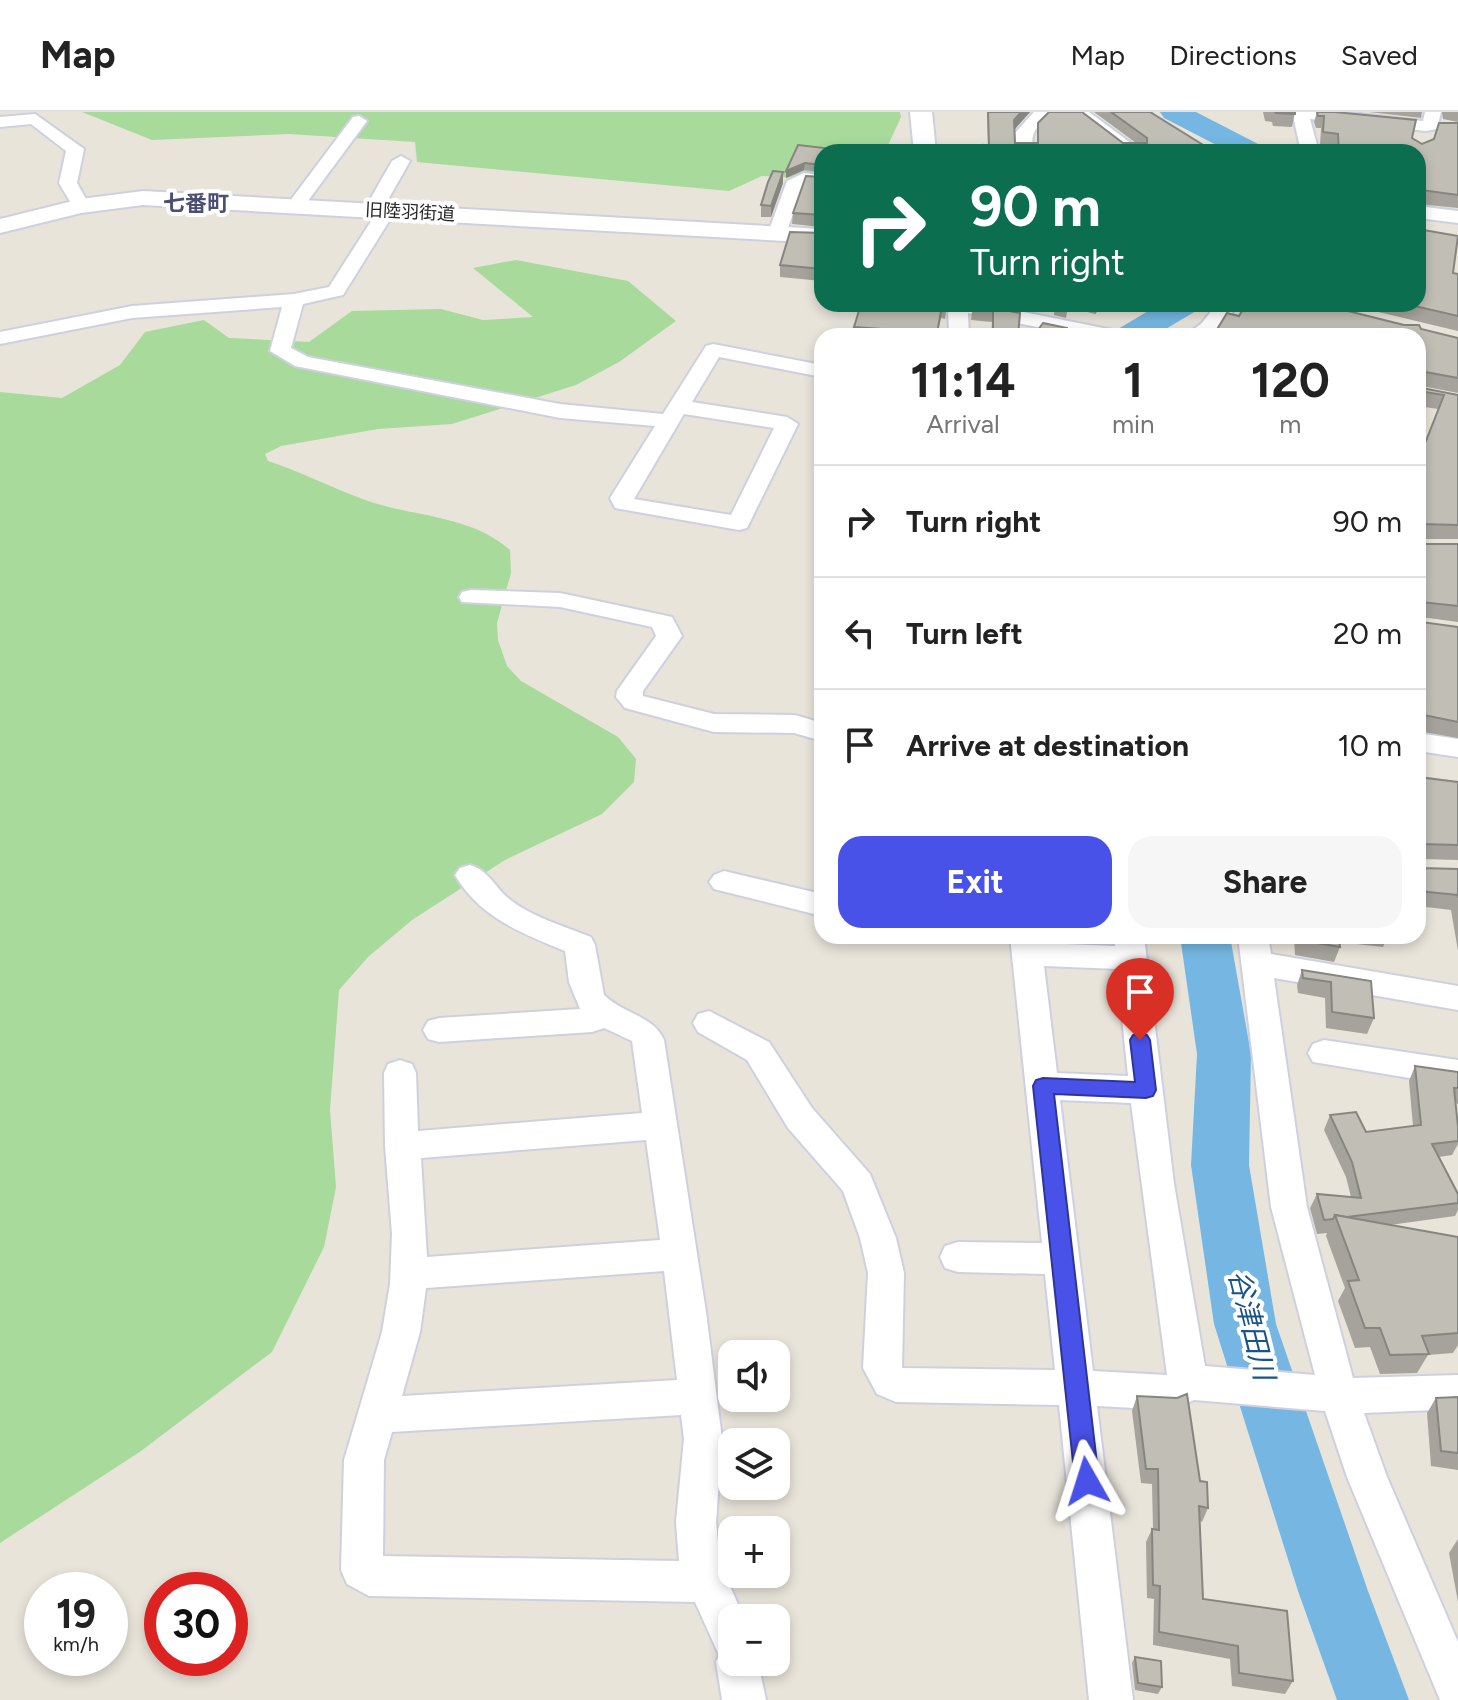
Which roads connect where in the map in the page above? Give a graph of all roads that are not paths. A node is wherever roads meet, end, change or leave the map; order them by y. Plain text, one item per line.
1 (921, 112) edge
2 (1045, 112) edge
3 (1078, 112) edge
4 (1298, 113) edge
5 (1429, 119) edge
6 (359, 121) dead end
7 (0, 122) edge
8 (1453, 127) edge
9 (924, 144) edge
10 (1024, 144) edge
11 (1123, 144) edge
12 (1308, 144) edge
13 (1422, 144) edge
14 (401, 161) dead end
15 (814, 180) edge
16 (296, 205) junction
17 (81, 206) junction
18 (380, 210) junction
19 (1426, 213) edge
20 (1458, 217) edge
21 (0, 226) edge
22 (777, 233) junction
23 (814, 235) edge
24 (294, 300) junction
25 (992, 312) edge
26 (1221, 312) edge
27 (1069, 328) edge
28 (1208, 328) edge
29 (0, 338) edge
30 (814, 369) edge
31 (675, 414) junction
32 (471, 597) dead end
33 (814, 730) edge
34 (1426, 743) edge
35 (1458, 748) edge
36 (470, 875) dead end
37 (724, 882) dead end
38 (814, 903) edge
39 (1026, 945) edge
40 (1130, 947) edge
41 (1255, 949) edge
42 (1458, 998) edge
43 (599, 1013) junction
44 (709, 1023) dead end
45 (439, 1030) dead end
46 (1324, 1053) dead end
47 (400, 1073) dead end
48 (1458, 1073) edge
49 (1043, 1086) junction
50 (1146, 1090) junction
51 (661, 1125) junction
52 (402, 1146) junction
53 (680, 1254) junction
54 (958, 1257) dead end
55 (1062, 1259) junction
56 (408, 1274) junction
57 (1203, 1383) junction
58 (1077, 1388) junction
59 (1325, 1392) junction
60 (1458, 1392) edge
61 (698, 1396) junction
62 (377, 1415) junction
63 (707, 1582) junction
64 (718, 1607) edge
65 (740, 1676) edge
66 (1458, 1692) edge
67 (744, 1700) edge
68 (1111, 1700) edge

1 - 9 street
2 - 10 street
3 - 11 street
4 - 5 street
4 - 12 street
5 - 8 street
5 - 13 street
6 - 16 street
7 - 17 street
14 - 18 street
15 - 22 street
16 - 17 street, 旧陸羽街道
16 - 18 street, 旧陸羽街道
17 - 21 street, 旧陸羽街道
18 - 22 street, 旧陸羽街道
18 - 24 street
19 - 20 street
22 - 23 street, 旧陸羽街道
24 - 29 street
24 - 31 street
25 - 27 street
26 - 28 street
30 - 31 street
31 - 31 street
32 - 33 street
34 - 35 street
36 - 43 street
37 - 38 street
39 - 40 street
39 - 49 street
40 - 50 street
41 - 42 street
41 - 59 street
43 - 45 street
43 - 51 street
44 - 58 street
46 - 48 street
47 - 52 street
49 - 50 street
49 - 55 street
50 - 57 street
51 - 52 street
51 - 53 street
52 - 56 street
53 - 56 street
53 - 61 street
54 - 55 street
55 - 58 street
56 - 62 street
57 - 58 street
57 - 59 street
58 - 68 street
59 - 60 street
59 - 66 street
61 - 62 street
61 - 63 street
62 - 63 street
63 - 64 street
65 - 67 street

